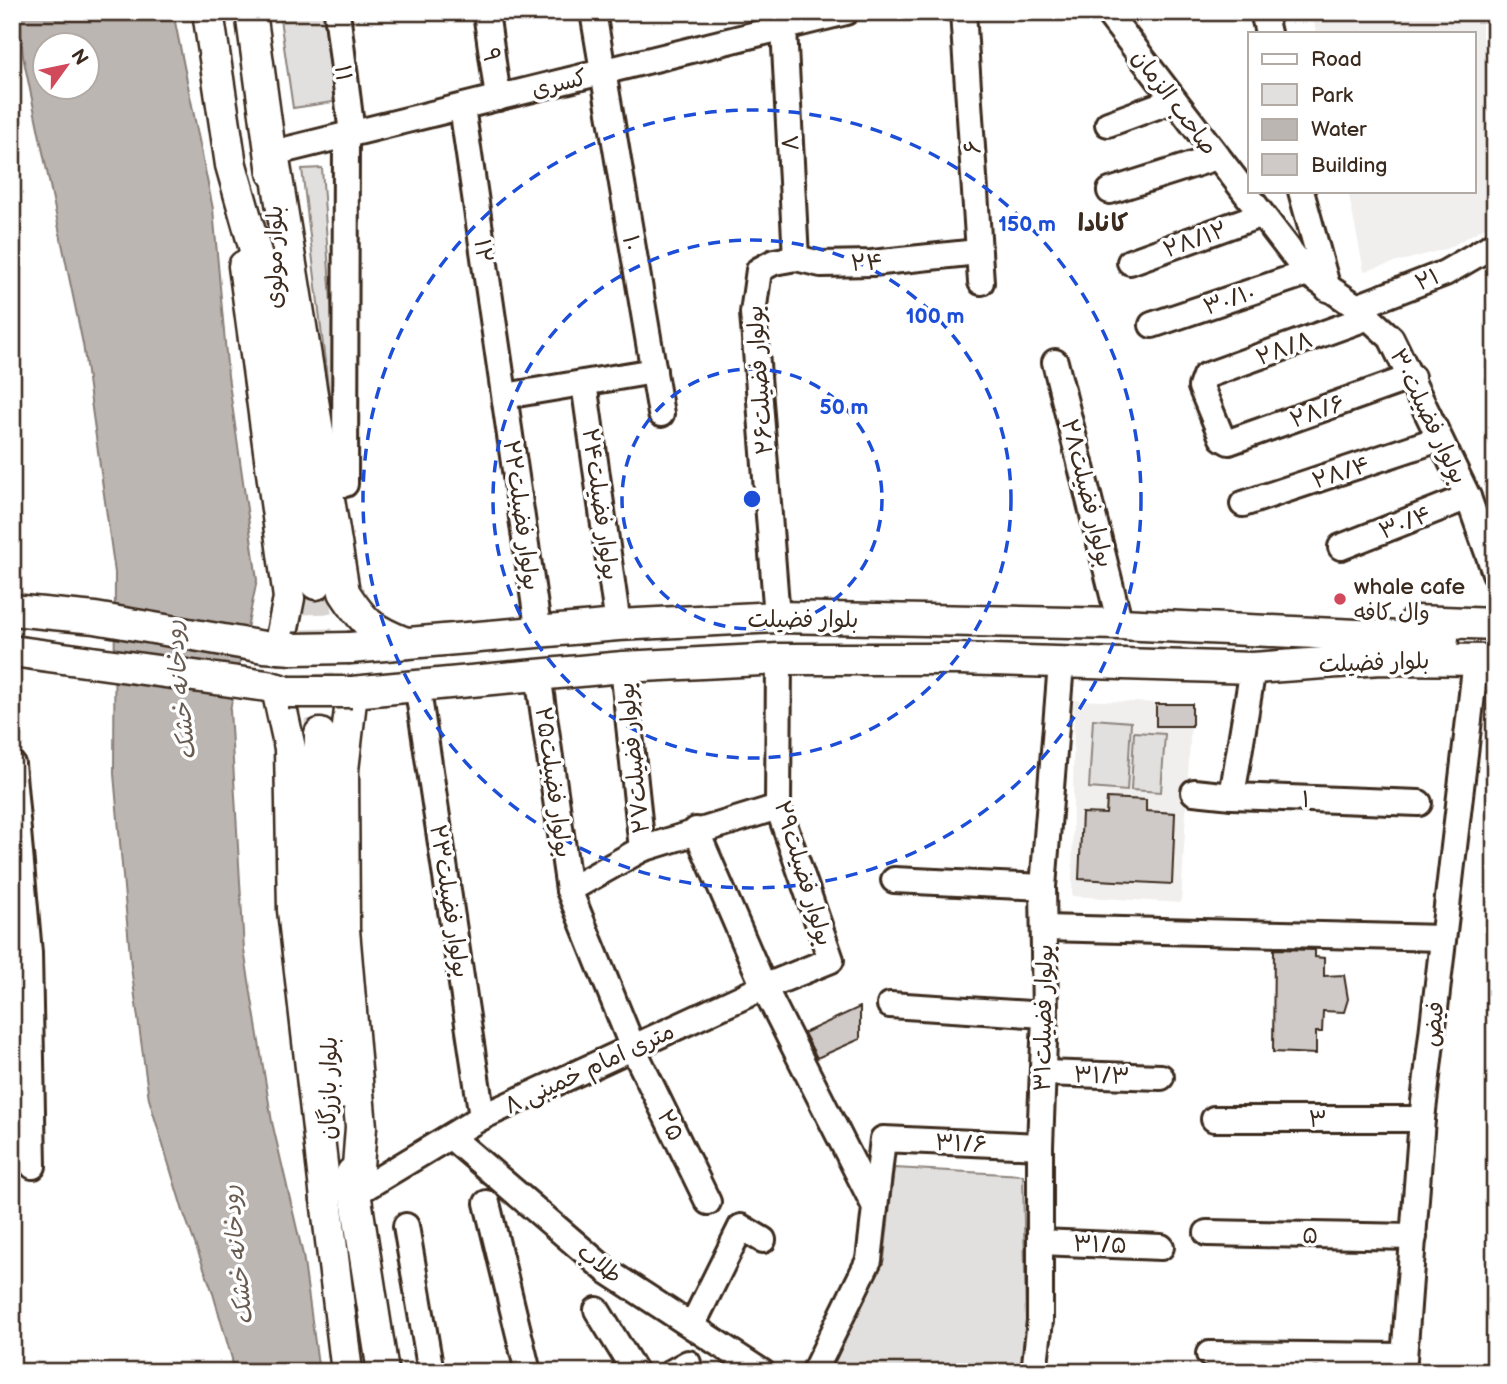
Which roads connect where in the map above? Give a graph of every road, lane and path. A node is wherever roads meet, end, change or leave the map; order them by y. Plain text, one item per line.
1 (208, 12) edge
2 (251, 12) edge
3 (337, 12) edge
4 (486, 12) edge
5 (593, 12) edge
6 (846, 12) edge
7 (963, 12) edge
8 (1107, 12) edge
9 (1263, 12) edge
10 (784, 27) junction
11 (1268, 32) edge
12 (603, 72) junction
13 (498, 98) junction
14 (1174, 100) junction
15 (462, 107) junction
16 (1108, 124) dead end
17 (349, 134) junction
18 (273, 153) junction
19 (1217, 157) junction
20 (231, 165) junction
21 (1110, 191) dead end
22 (1301, 192) edge
23 (1260, 215) junction
24 (978, 252) junction
25 (1492, 253) edge
26 (796, 258) junction
27 (1130, 262) dead end
28 (759, 271) joint
29 (1307, 273) junction
30 (981, 282) dead end
31 (1328, 289) junction
32 (1363, 312) junction
33 (275, 320) junction
34 (1152, 326) dead end
35 (1391, 338) joint
36 (1055, 362) dead end
37 (653, 371) junction
38 (1412, 377) junction
39 (584, 383) junction
40 (505, 396) junction
41 (661, 414) dead end
42 (1222, 438) joint
43 (1439, 439) junction
44 (345, 484) dead end
45 (1468, 497) junction
46 (1243, 504) dead end
47 (1341, 547) dead end
48 (1495, 573) edge
49 (316, 584) tunnel mouth
50 (12, 610) edge
51 (777, 617) junction
52 (961, 622) junction
53 (1120, 624) junction
54 (1495, 624) edge
55 (618, 625) junction
56 (1258, 630) junction
57 (538, 634) junction
58 (1495, 640) edge
59 (410, 644) junction
60 (279, 648) junction
61 (1382, 649) junction
62 (12, 651) edge
63 (779, 659) junction
64 (959, 659) junction
65 (1061, 664) junction
66 (623, 667) junction
67 (1252, 668) junction
68 (1488, 671) edge
69 (538, 674) junction
70 (417, 684) junction
71 (277, 689) junction
72 (352, 692) junction
73 (320, 734) tunnel mouth
74 (12, 764) edge
75 (1194, 792) dead end
76 (1232, 796) junction
77 (1419, 803) dead end
78 (778, 807) junction
79 (696, 830) junction
80 (642, 849) junction
81 (894, 880) dead end
82 (1043, 887) junction
83 (569, 890) junction
84 (1044, 928) junction
85 (1443, 937) junction
86 (831, 960) joint
87 (764, 987) junction
88 (890, 1005) dead end
89 (1045, 1015) junction
90 (329, 1025) junction
91 (633, 1048) junction
92 (1043, 1073) junction
93 (1161, 1077) dead end
94 (482, 1117) junction
95 (1214, 1119) dead end
96 (1422, 1119) junction
97 (451, 1137) junction
98 (1040, 1146) junction
99 (33, 1166) dead end
100 (356, 1193) junction
101 (326, 1199) junction
102 (708, 1202) dead end
103 (487, 1203) dead end
104 (875, 1207) junction
105 (406, 1226) dead end
106 (1207, 1233) dead end
107 (1415, 1237) junction
108 (763, 1240) dead end
109 (1040, 1242) junction
110 (1161, 1247) dead end
111 (597, 1310) dead end
112 (692, 1326) junction
113 (1209, 1354) dead end
114 (1404, 1364) edge
115 (636, 1369) edge
116 (347, 1372) edge
117 (383, 1372) edge
118 (431, 1372) edge
119 (528, 1372) edge
120 (762, 1372) edge
121 (814, 1372) edge
122 (1034, 1372) edge

1 - 20 main road, بلوار مولوی
2 - 18 main road, بلوار مولوی
3 - 17 street, ۱۱
4 - 13 street, ۹
5 - 12 street, ۱۰
6 - 10 street, کسری
7 - 24 street, ۶
8 - 14 street, صاحب الزمان
9 - 11 street
10 - 12 street, کسری
10 - 26 street, ۸
12 - 13 street, کسری
12 - 37 street, ۱۰
13 - 15 street, کسری
14 - 16 street
14 - 19 street, صاحب الزمان
15 - 17 street, کسری
15 - 40 street, ۱۲
17 - 18 street, کسری
17 - 44 street, ۱۱
18 - 33 main road, بلوار مولوی
18 - 59 main road
19 - 21 street
19 - 23 street, صاحب الزمان
20 - 33 main road, بلوار مولوی
20 - 60 main road
22 - 31 street
23 - 27 street, ۲۸/۱۲
23 - 29 street, صاحب الزمان
24 - 26 street, ۲۴
24 - 30 street, ۶
25 - 32 street, ۲۱
26 - 28 street, ۲۴
28 - 51 street, بولوار فضیلت۲۶
29 - 31 street, صاحب الزمان
29 - 34 street, ۳۰/۱۰
31 - 32 street, صاحب الزمان
32 - 35 street, صاحب الزمان
32 - 42 street, ۲۸/۸
33 - 49 main road
35 - 38 street, بولوار فضیلت۳۰
36 - 53 street, بولوار فضیلت۲۸
37 - 39 street
37 - 41 street, ۱۰
38 - 42 street, ۲۸/۶
38 - 43 street, بولوار فضیلت۳۰
39 - 40 street
39 - 55 street, بولوار فضیلت۲۴
40 - 57 street, بولوار فضیلت۲۲
43 - 45 street, بولوار فضیلت۳۰
43 - 46 street, ۲۸/۴
45 - 47 street, ۳۰/۴
45 - 48 street, بولوار فضیلت۳۰
50 - 60 main road, بلوار فضیلت
51 - 52 main road, بلوار فضیلت
51 - 55 main road, بلوار فضیلت
52 - 53 main road, بلوار فضیلت
52 - 64 main road
53 - 56 main road, بلوار فضیلت
54 - 56 main road, بلوار فضیلت
55 - 57 main road, بلوار فضیلت
56 - 61 main road, بلوار فضیلت
57 - 59 main road, بلوار فضیلت
58 - 61 main road, بلوار فضیلت
59 - 60 main road, بلوار فضیلت, bridge
61 - 67 main road, بلوار فضیلت
61 - 68 main road, بلوار فضیلت
62 - 71 main road, بلوار فضیلت
63 - 64 main road, بلوار فضیلت
63 - 66 main road, بلوار فضیلت
63 - 78 street, بولوار فضیلت۲۹
64 - 65 main road, بلوار فضیلت
65 - 67 main road, بلوار فضیلت
65 - 82 street, بولوار فضیلت۳۱
66 - 69 main road, بلوار فضیلت
66 - 80 street, بولوار فضیلت۲۷
67 - 68 main road, بلوار فضیلت
67 - 76 street
68 - 85 street, فیض
69 - 70 main road, بلوار فضیلت
69 - 83 street, بولوار فضیلت۲۵
70 - 72 main road, بلوار فضیلت
70 - 94 street, بولوار فضیلت۲۳
71 - 72 main road, بلوار فضیلت, bridge
71 - 101 main road
72 - 100 main road
73 - 90 main road
74 - 99 street
75 - 76 street, ۱
76 - 77 street, ۱
78 - 79 street
78 - 86 street, بولوار فضیلت۲۹
79 - 80 street
79 - 87 street
80 - 83 street
81 - 82 street
82 - 84 street, بولوار فضیلت۳۱
83 - 91 street, بولوار فضیلت۲۵
84 - 85 street
84 - 89 street, بولوار فضیلت۳۱
85 - 96 street, فیض
86 - 87 street, ۸ متری امام خمینی
87 - 91 street, ۸ متری امام خمینی
87 - 104 street
88 - 89 street
89 - 92 street, بولوار فضیلت۳۱
90 - 100 main road, بلوار بازرگان
90 - 101 main road, بلوار بازرگان
91 - 94 street, ۸ متری امام خمینی
91 - 102 street, ۲۵
92 - 93 street, ۳۱/۳
92 - 98 street, بولوار فضیلت۳۱
94 - 97 street, ۸ متری امام خمینی
95 - 96 street, ۳
96 - 107 street, فیض
97 - 100 street, ۸ متری امام خمینی
97 - 112 street, طلاب
98 - 104 street, ۳۱/۶
98 - 109 street, بولوار فضیلت۳۱
100 - 117 main road, بلوار بازرگان
101 - 116 main road, بلوار بازرگان
103 - 119 street
104 - 121 street
105 - 118 street
106 - 107 street, ۵
107 - 114 street, فیض
108 - 112 street
109 - 110 street, ۳۱/۵
109 - 122 street, بولوار فضیلت۳۱
111 - 115 street
112 - 120 street, طلاب
113 - 114 street

